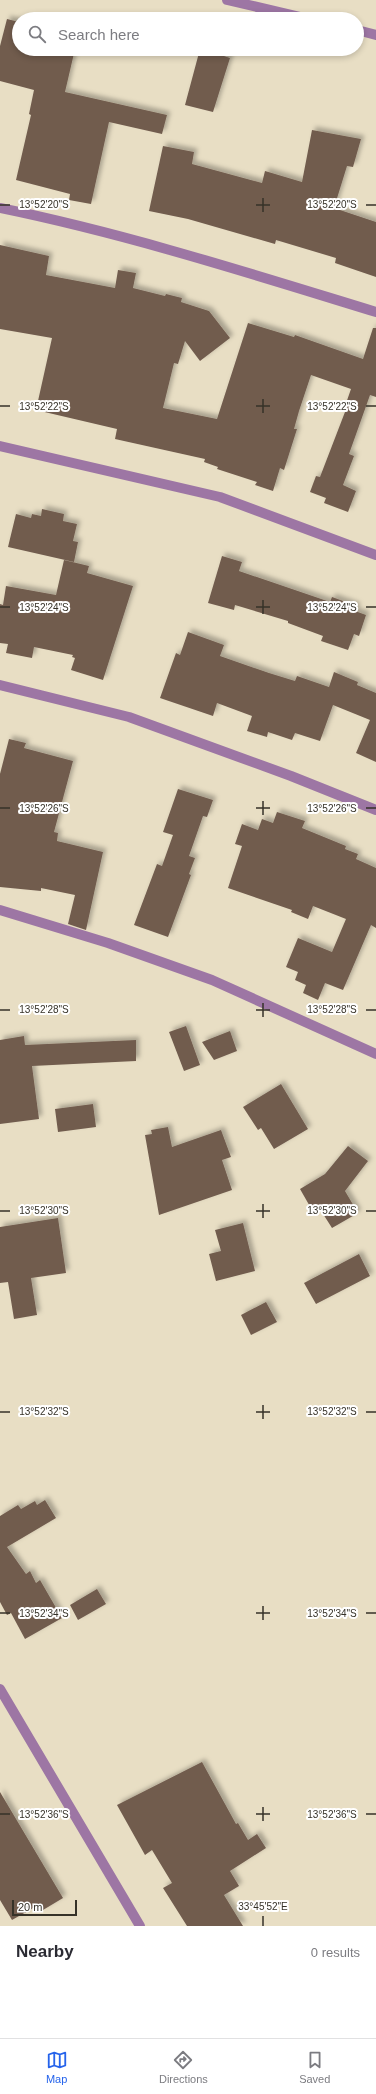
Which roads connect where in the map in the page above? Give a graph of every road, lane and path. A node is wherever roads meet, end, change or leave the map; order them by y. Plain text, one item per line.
1 (227, 0) edge
2 (279, 12) edge
3 (364, 32) edge
4 (376, 35) edge
5 (0, 208) edge
6 (376, 312) edge
7 (0, 446) edge
8 (376, 555) edge
9 (0, 685) edge
10 (376, 810) edge
11 (0, 910) edge
12 (376, 1054) edge
13 (0, 1689) edge
14 (140, 1926) edge

1 - 2 street
3 - 4 street
5 - 6 street
7 - 8 street
9 - 10 street
11 - 12 street
13 - 14 street

